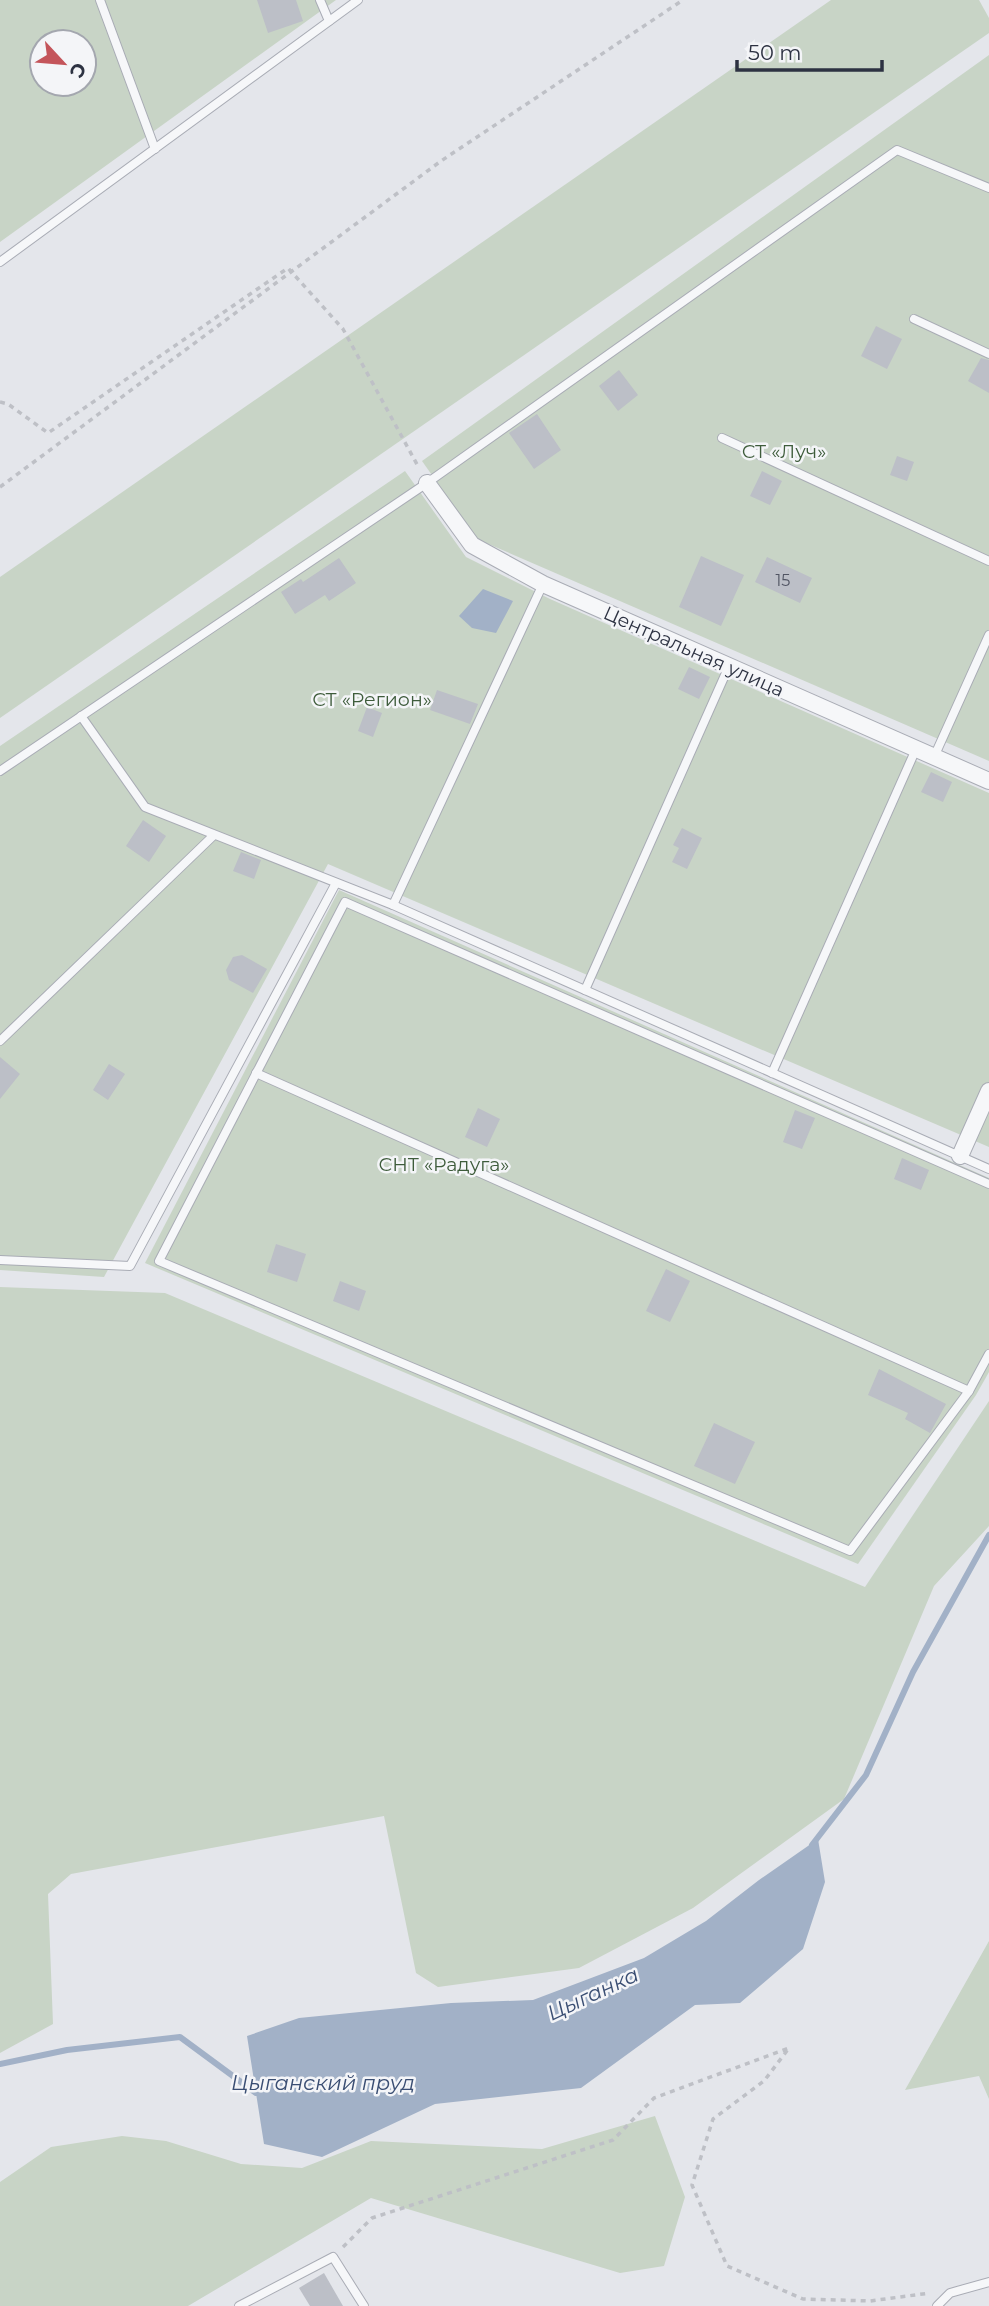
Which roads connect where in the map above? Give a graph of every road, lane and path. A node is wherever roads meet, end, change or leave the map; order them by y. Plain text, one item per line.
1 (100, 0) edge
2 (320, 0) edge
3 (358, 0) edge
4 (683, 0) edge
5 (329, 21) junction
6 (155, 149) junction
7 (989, 188) edge
8 (0, 262) edge
9 (291, 272) junction
10 (914, 319) dead end
11 (989, 354) edge
12 (0, 402) edge
13 (722, 438) dead end
14 (427, 483) junction
15 (0, 487) edge
16 (989, 561) edge
17 (543, 584) junction
18 (989, 635) edge
19 (729, 666) junction
20 (81, 716) junction
21 (916, 749) junction
22 (934, 757) junction
23 (0, 771) edge
24 (989, 781) edge
25 (214, 835) junction
26 (336, 883) junction
27 (393, 905) junction
28 (585, 990) junction
29 (0, 1041) edge
30 (256, 1073) junction
31 (772, 1073) junction
32 (989, 1091) edge
33 (960, 1156) junction
34 (989, 1169) edge
35 (989, 1184) edge
36 (0, 1260) edge
37 (989, 1354) edge
38 (969, 1391) junction
39 (333, 2258) junction
40 (989, 2283) edge
41 (933, 2292) dead end
42 (239, 2306) edge
43 (363, 2306) edge
44 (936, 2306) edge

1 - 6 lane
2 - 5 lane
3 - 5 lane
4 - 9 path
5 - 6 lane
6 - 8 lane
7 - 14 lane
9 - 12 path
9 - 14 path
9 - 15 path
10 - 11 lane
13 - 16 lane
14 - 17 street, Центральная улица
14 - 20 lane
17 - 19 street, Центральная улица
17 - 27 lane
18 - 22 lane
19 - 21 street, Центральная улица
19 - 28 lane
20 - 23 lane
20 - 25 lane
21 - 22 street, Центральная улица
21 - 31 lane
22 - 24 street, Центральная улица
25 - 26 lane
25 - 29 lane
26 - 27 lane
26 - 36 lane
27 - 28 lane
28 - 31 lane
30 - 35 lane
30 - 38 lane
30 - 38 lane
31 - 33 lane
32 - 33 street
33 - 34 lane
37 - 38 lane
39 - 41 path
39 - 42 lane
39 - 43 lane
40 - 44 lane

